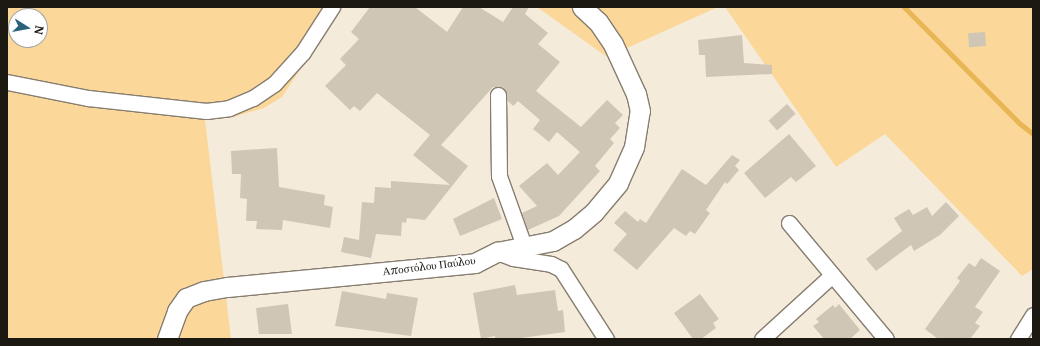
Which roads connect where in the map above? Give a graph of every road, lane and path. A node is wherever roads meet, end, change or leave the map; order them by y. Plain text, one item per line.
1 (332, 7) edge
2 (582, 7) edge
3 (7, 82) edge
4 (498, 95) dead end
5 (789, 223) dead end
6 (524, 246) junction
7 (497, 252) junction
8 (832, 275) junction
9 (1033, 315) edge
10 (167, 339) edge
11 (606, 339) edge
12 (762, 339) edge
13 (886, 339) edge
14 (1018, 339) edge

1 - 3 street
2 - 6 street, Αποστόλου Παύλου
4 - 6 street
5 - 8 street
6 - 7 street, Αποστόλου Παύλου
7 - 10 street, Αποστόλου Παύλου
7 - 11 street
8 - 12 street
8 - 13 street
9 - 14 street

